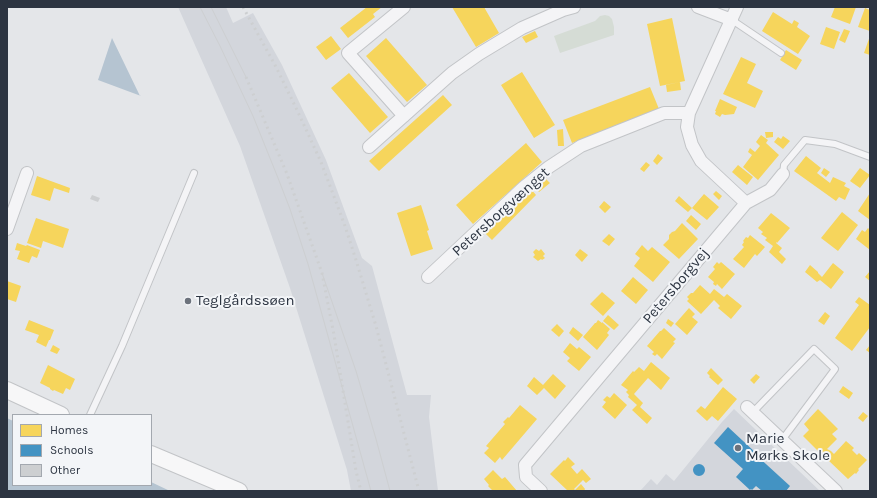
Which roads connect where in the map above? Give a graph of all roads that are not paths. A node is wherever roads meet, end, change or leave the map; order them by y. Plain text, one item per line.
1 (404, 7) edge
2 (574, 7) edge
3 (698, 7) edge
4 (737, 7) edge
5 (732, 20) junction
6 (781, 53) dead end
7 (689, 113) junction
8 (404, 116) junction
9 (369, 147) dead end
10 (870, 157) edge
11 (27, 173) dead end
12 (194, 173) dead end
13 (783, 174) joint
14 (746, 203) junction
15 (7, 229) edge
16 (428, 277) dead end
17 (7, 390) edge
18 (750, 409) joint
19 (59, 414) edge
20 (90, 414) edge
21 (782, 440) junction
22 (152, 454) edge
23 (239, 491) edge
24 (541, 491) edge
25 (836, 491) edge

1 - 8 street
2 - 8 street
3 - 5 street
4 - 5 street
5 - 6 lane
5 - 7 street
7 - 14 street
7 - 16 street, Petersborgvænget
8 - 9 street
10 - 13 lane, Petersborgvej
11 - 15 street
12 - 20 lane
13 - 14 street, Petersborgvej
14 - 24 street, Petersborgvej
17 - 19 street
18 - 21 street
18 - 21 lane
21 - 25 street
22 - 23 street

